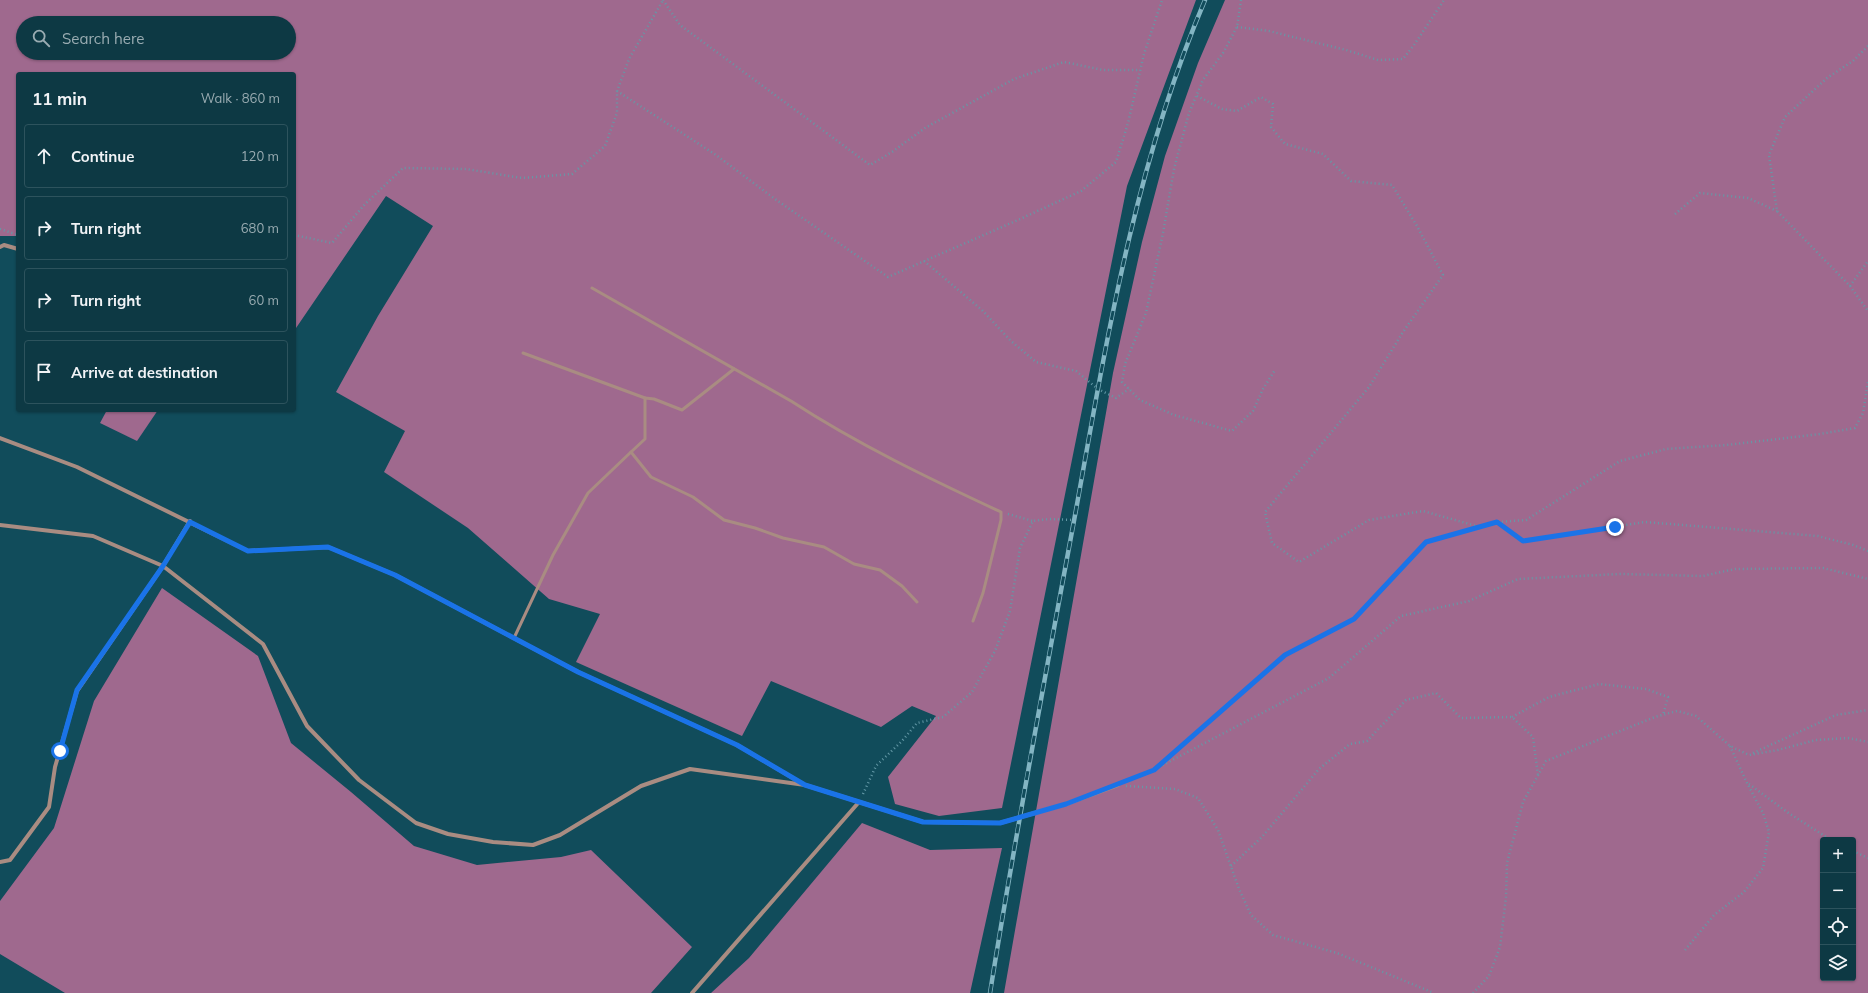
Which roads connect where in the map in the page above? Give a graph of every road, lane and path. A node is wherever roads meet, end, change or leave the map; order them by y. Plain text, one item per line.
1 (663, 0) edge
2 (1162, 0) edge
3 (1241, 0) edge
4 (1444, 0) edge
5 (1238, 27) junction
6 (1868, 46) edge
7 (1140, 70) junction
8 (617, 91) junction
9 (1196, 96) junction
10 (1777, 211) junction
11 (1675, 214) dead end
12 (0, 229) edge
13 (16, 234) edge
14 (296, 235) edge
15 (0, 247) edge
16 (16, 249) edge
17 (924, 261) junction
18 (1868, 261) edge
19 (1850, 286) junction
20 (592, 288) dead end
21 (1868, 311) edge
22 (523, 353) dead end
23 (734, 369) junction
24 (1275, 370) dead end
25 (1868, 382) edge
26 (1129, 389) junction
27 (645, 398) junction
28 (0, 438) edge
29 (631, 452) junction
30 (1001, 512) junction
31 (1074, 520) dead end
32 (1033, 521) junction
33 (190, 522) junction
34 (1497, 522) junction
35 (0, 525) edge
36 (1480, 527) junction
37 (1868, 551) edge
38 (163, 566) junction
39 (1868, 578) edge
40 (917, 602) dead end
41 (973, 621) dead end
42 (514, 638) junction
43 (1868, 710) edge
44 (1663, 715) junction
45 (1512, 718) junction
46 (1868, 742) edge
47 (1730, 746) junction
48 (1749, 755) junction
49 (1154, 770) junction
50 (1538, 775) junction
51 (1747, 783) junction
52 (805, 785) junction
53 (1118, 785) junction
54 (859, 802) junction
55 (1826, 837) edge
56 (1856, 852) edge
57 (1868, 858) edge
58 (0, 862) edge
59 (1231, 866) junction
60 (1685, 950) dead end
61 (692, 993) edge
62 (1434, 993) edge
63 (1473, 993) edge

1 - 7 path
1 - 8 path
2 - 7 path
3 - 5 path
4 - 5 path
5 - 9 path
6 - 10 path
7 - 17 path
8 - 14 path
8 - 17 path
9 - 26 path
9 - 36 path
10 - 11 path
10 - 19 path
12 - 13 path
15 - 16 street
17 - 26 path
18 - 19 path
19 - 21 path
20 - 23 lane
22 - 27 lane
23 - 27 lane
23 - 30 lane
24 - 26 path
25 - 34 path
27 - 29 lane
28 - 33 street
29 - 40 lane
29 - 42 lane
30 - 32 path
30 - 41 lane
31 - 32 path
32 - 54 path
33 - 38 street
33 - 42 street
34 - 36 path
34 - 37 path
35 - 38 street
36 - 49 path
38 - 52 street
38 - 58 street
39 - 49 path
42 - 52 street
43 - 48 path
44 - 45 path
44 - 47 path
44 - 50 path
45 - 50 path
45 - 59 path
46 - 48 path
47 - 48 path
47 - 51 path
49 - 53 path
50 - 63 path
51 - 55 path
51 - 60 path
52 - 54 street
53 - 54 street
53 - 59 path
54 - 61 street
56 - 57 path
59 - 62 path

